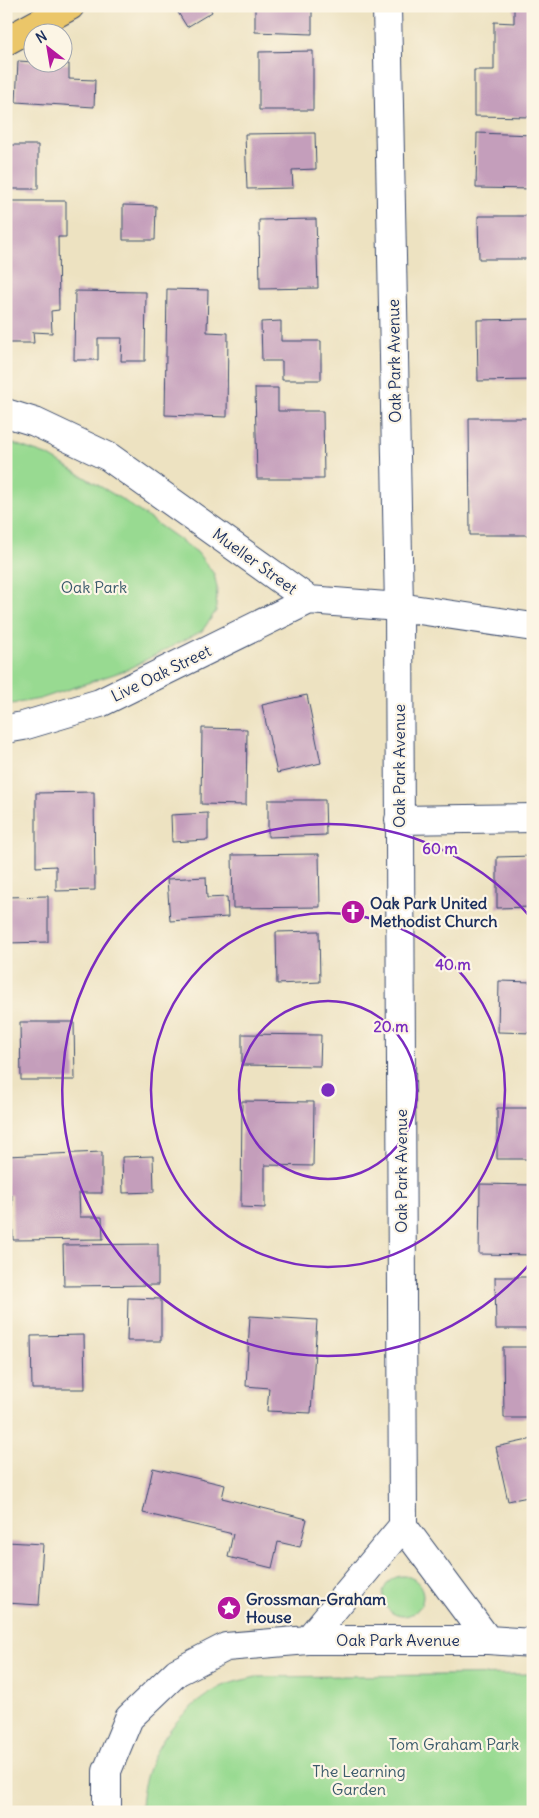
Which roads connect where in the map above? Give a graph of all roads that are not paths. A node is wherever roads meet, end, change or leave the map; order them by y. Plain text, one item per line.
1 (70, 6) edge
2 (387, 6) edge
3 (6, 41) edge
4 (6, 413) edge
5 (309, 600) junction
6 (399, 607) junction
7 (533, 627) edge
8 (6, 729) edge
9 (533, 818) edge
10 (400, 820) junction
11 (403, 1526) junction
12 (308, 1640) junction
13 (488, 1640) junction
14 (533, 1643) edge
15 (107, 1812) edge

1 - 3 main road
2 - 6 street, Oak Park Avenue
4 - 5 street, Mueller Street
5 - 6 street, Mueller Street
5 - 8 street, Live Oak Street
6 - 7 street, Mueller Street
6 - 10 street, Oak Park Avenue
9 - 10 street
10 - 11 street, Oak Park Avenue
11 - 12 street, Oak Park Avenue
11 - 13 street, Oak Park Avenue
12 - 13 street, Oak Park Avenue
12 - 15 street, Oak Park Avenue
13 - 14 street, Oak Park Avenue

